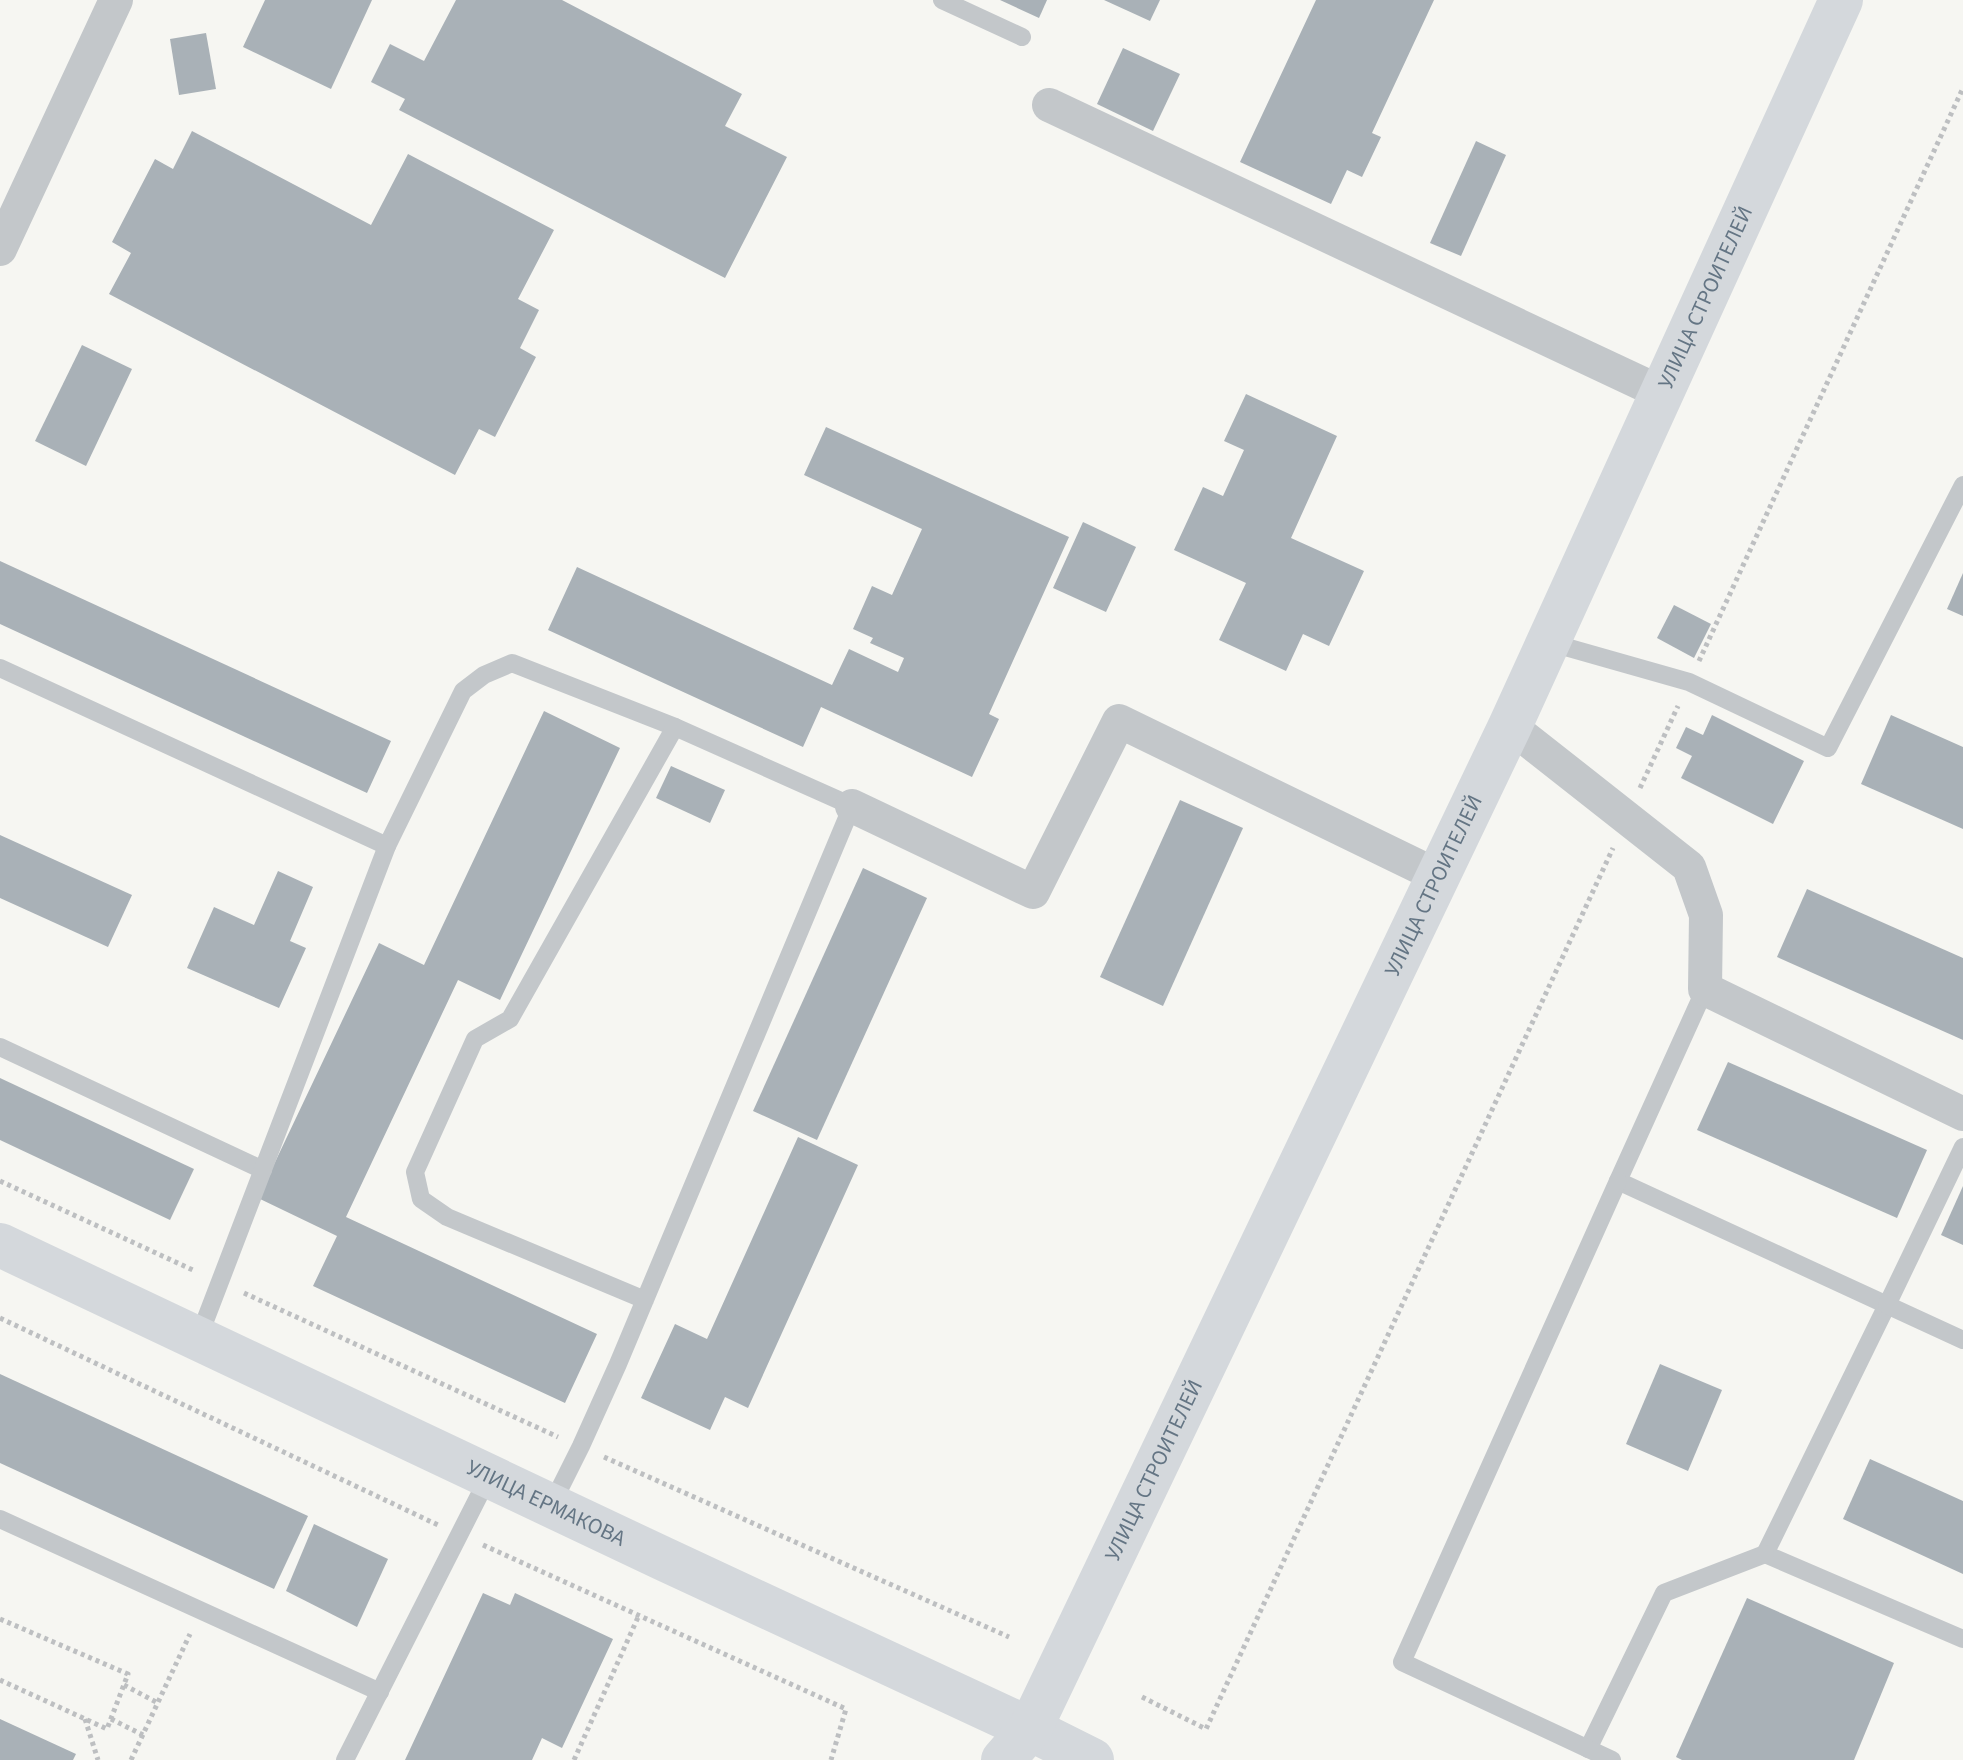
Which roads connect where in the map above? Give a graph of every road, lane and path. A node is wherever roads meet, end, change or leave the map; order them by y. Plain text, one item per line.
1 (116, 0) edge
2 (942, 0) edge
3 (1841, 0) edge
4 (1022, 37) dead end
5 (1963, 88) edge
6 (1049, 105) dead end
7 (0, 249) edge
8 (1662, 393) junction
9 (1963, 485) edge
10 (1548, 642) junction
11 (0, 668) edge
12 (1689, 682) junction
13 (1510, 726) junction
14 (675, 727) junction
15 (852, 806) junction
16 (1627, 818) junction
17 (387, 846) junction
18 (1438, 876) junction
19 (1705, 989) junction
20 (0, 1047) edge
21 (1963, 1114) edge
22 (1963, 1147) edge
23 (263, 1170) junction
24 (0, 1181) edge
25 (1618, 1181) junction
26 (0, 1245) edge
27 (220, 1282) junction
28 (645, 1300) junction
29 (1887, 1305) junction
30 (198, 1340) junction
31 (1963, 1340) edge
32 (581, 1446) junction
33 (489, 1476) junction
34 (551, 1506) junction
35 (0, 1519) edge
36 (1765, 1554) junction
37 (201, 1610) junction
38 (639, 1615) dead end
39 (0, 1619) edge
40 (1009, 1637) dead end
41 (1963, 1639) edge
42 (0, 1680) edge
43 (124, 1685) junction
44 (380, 1692) junction
45 (1142, 1697) dead end
46 (158, 1703) junction
47 (85, 1719) junction
48 (111, 1719) junction
49 (143, 1735) junction
50 (1017, 1744) edge
51 (1588, 1749) junction
52 (98, 1760) edge
53 (131, 1760) edge
54 (345, 1760) edge
55 (574, 1760) edge
56 (1092, 1760) edge
57 (1612, 1760) edge

1 - 7 street
2 - 4 lane
3 - 8 main road, УЛИЦА СТРОИТЕЛЕЙ
5 - 12 path
6 - 8 street
8 - 10 main road, УЛИЦА СТРОИТЕЛЕЙ
9 - 12 lane
10 - 12 lane
10 - 13 main road, УЛИЦА СТРОИТЕЛЕЙ
11 - 17 lane
12 - 16 path
13 - 16 street
13 - 18 main road, УЛИЦА СТРОИТЕЛЕЙ
14 - 15 lane
14 - 17 lane
14 - 28 lane
15 - 18 street
15 - 28 lane
16 - 19 street
16 - 45 path
17 - 23 lane
18 - 50 main road, УЛИЦА СТРОИТЕЛЕЙ
19 - 21 street
19 - 25 lane
20 - 23 lane
22 - 29 lane
23 - 27 lane
24 - 27 path
25 - 29 lane
25 - 51 lane
26 - 30 main road, УЛИЦА ЕРМАКОВА
27 - 30 lane
27 - 32 path
28 - 32 lane
29 - 31 lane
29 - 36 lane
30 - 33 main road, УЛИЦА ЕРМАКОВА
32 - 34 lane
32 - 40 path
33 - 34 main road, УЛИЦА ЕРМАКОВА
33 - 44 lane
34 - 50 main road, УЛИЦА ЕРМАКОВА
35 - 37 lane
36 - 41 lane
36 - 51 lane
37 - 44 lane
37 - 46 path
38 - 55 path
39 - 43 path
42 - 47 path
43 - 46 path
43 - 48 path
44 - 54 lane
46 - 49 path
47 - 48 path
47 - 52 path
48 - 49 path
49 - 53 path
50 - 56 main road, УЛИЦА ЕРМАКОВА
51 - 57 lane

